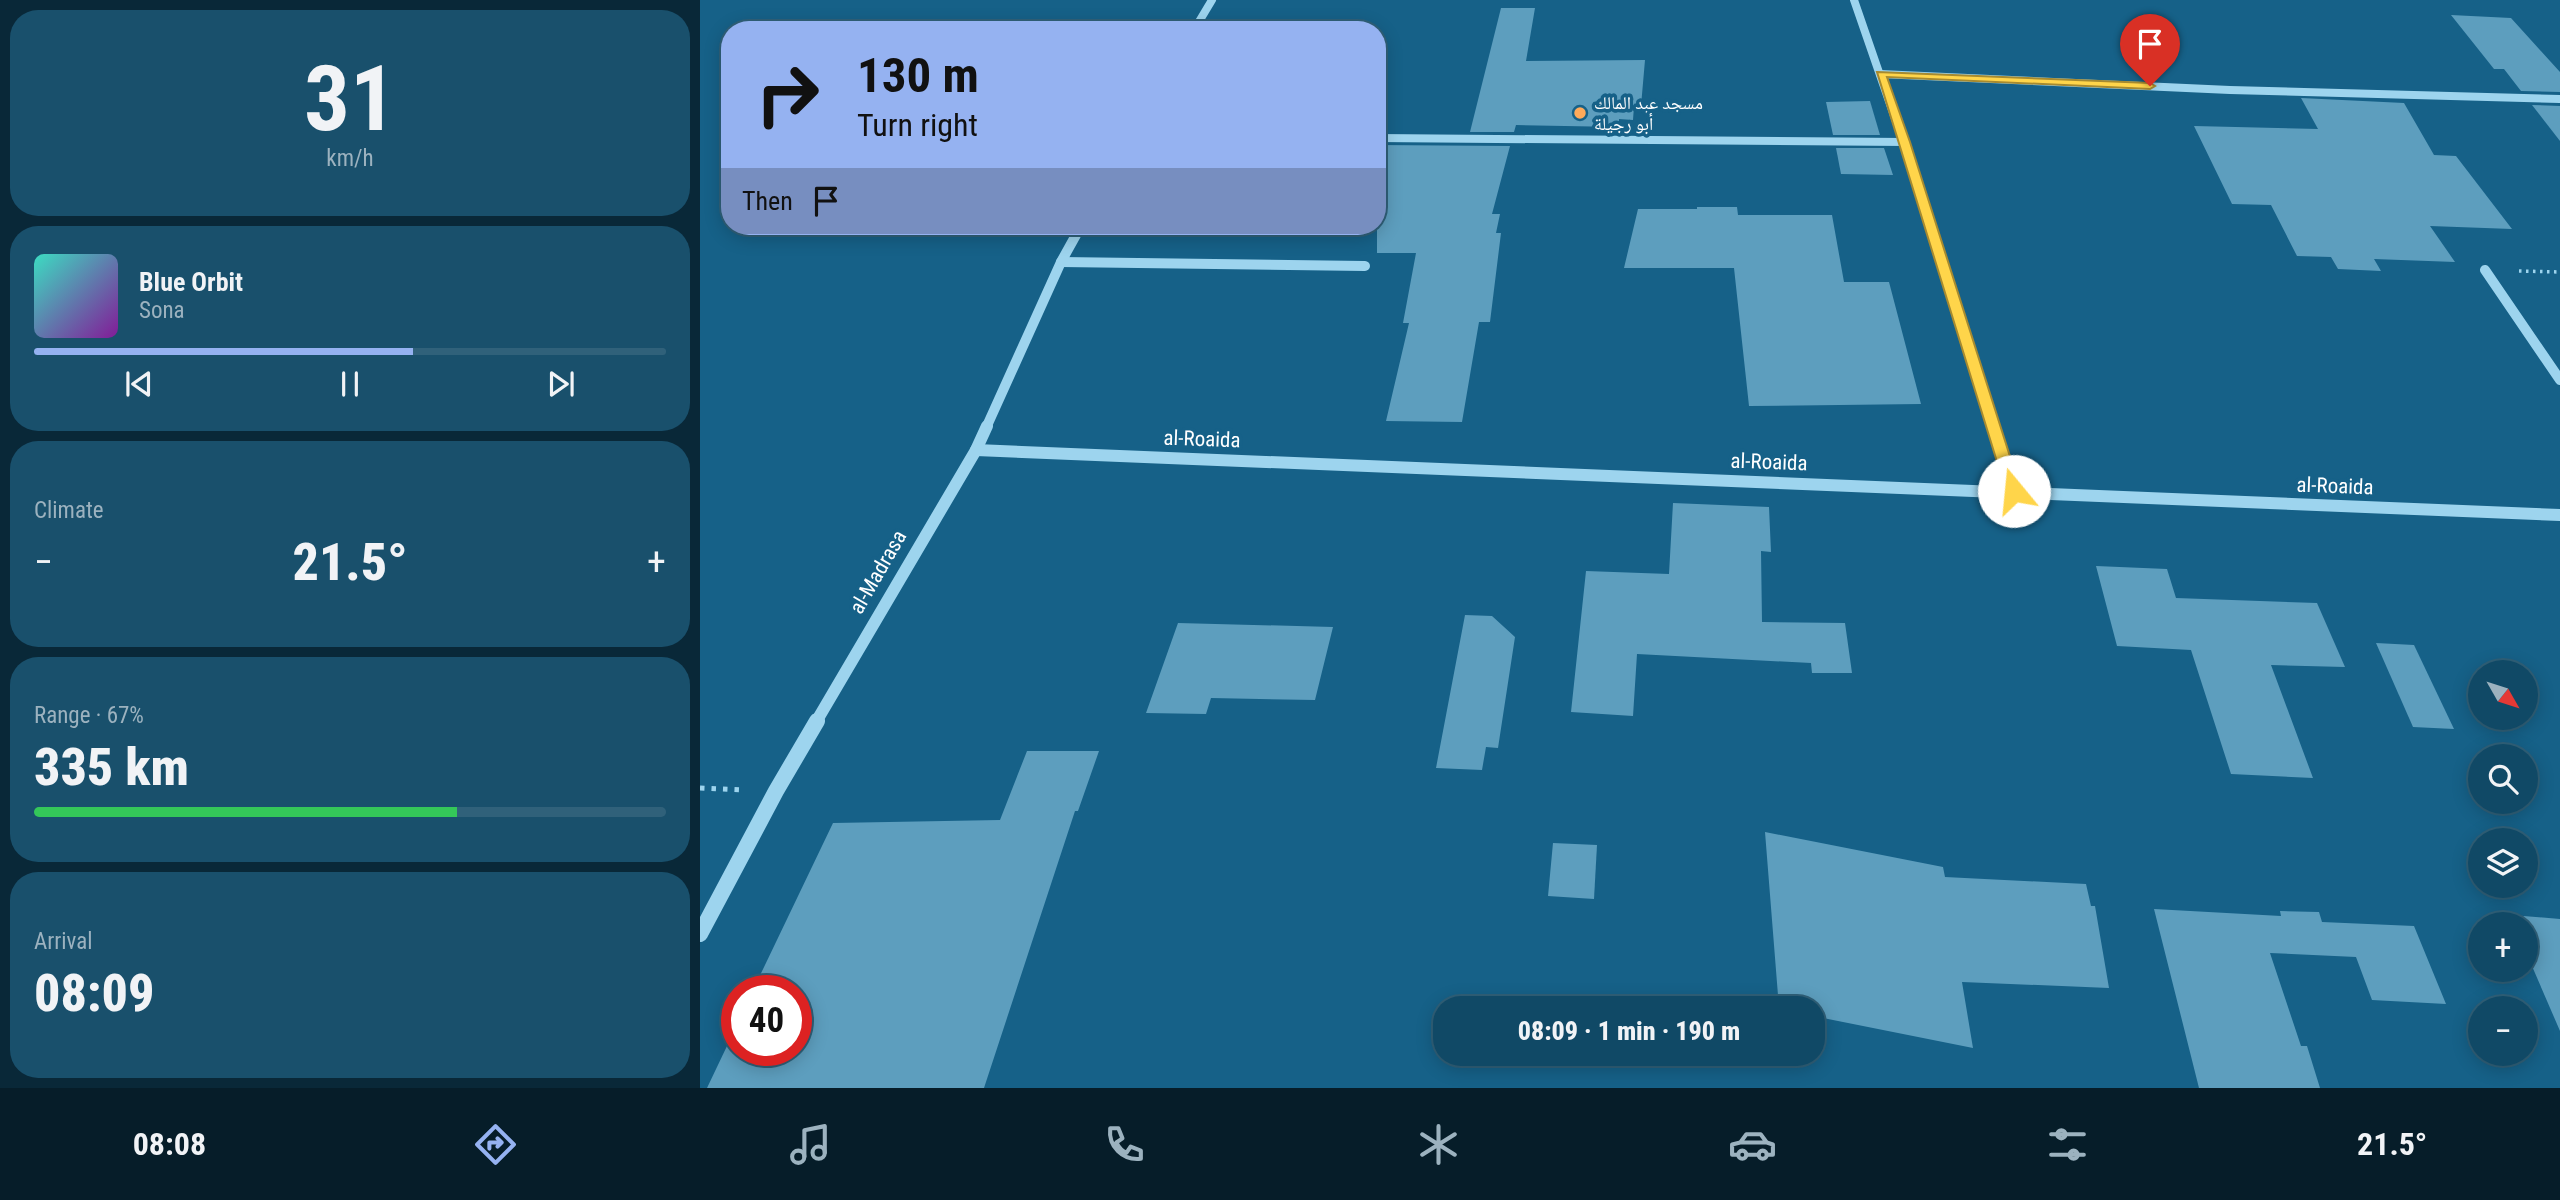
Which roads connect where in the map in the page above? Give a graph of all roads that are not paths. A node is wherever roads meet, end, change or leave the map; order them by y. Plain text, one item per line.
1 (1212, 0) edge
2 (1854, 0) edge
3 (1199, 21) edge
4 (1880, 74) junction
5 (2560, 99) edge
6 (1386, 138) edge
7 (1905, 142) junction
8 (1077, 235) edge
9 (1061, 262) junction
10 (1365, 266) dead end
11 (2485, 270) dead end
12 (2560, 380) edge
13 (976, 450) junction
14 (2014, 491) junction
15 (2560, 514) edge
16 (700, 934) edge

1 - 3 street
2 - 4 street
4 - 5 lane
4 - 7 street
6 - 7 street
7 - 14 street
8 - 9 street, al-Madrasa
9 - 10 street
9 - 13 street, al-Madrasa
11 - 12 street
13 - 14 street, al-Roaida
13 - 16 street, al-Madrasa
14 - 15 street, al-Roaida

